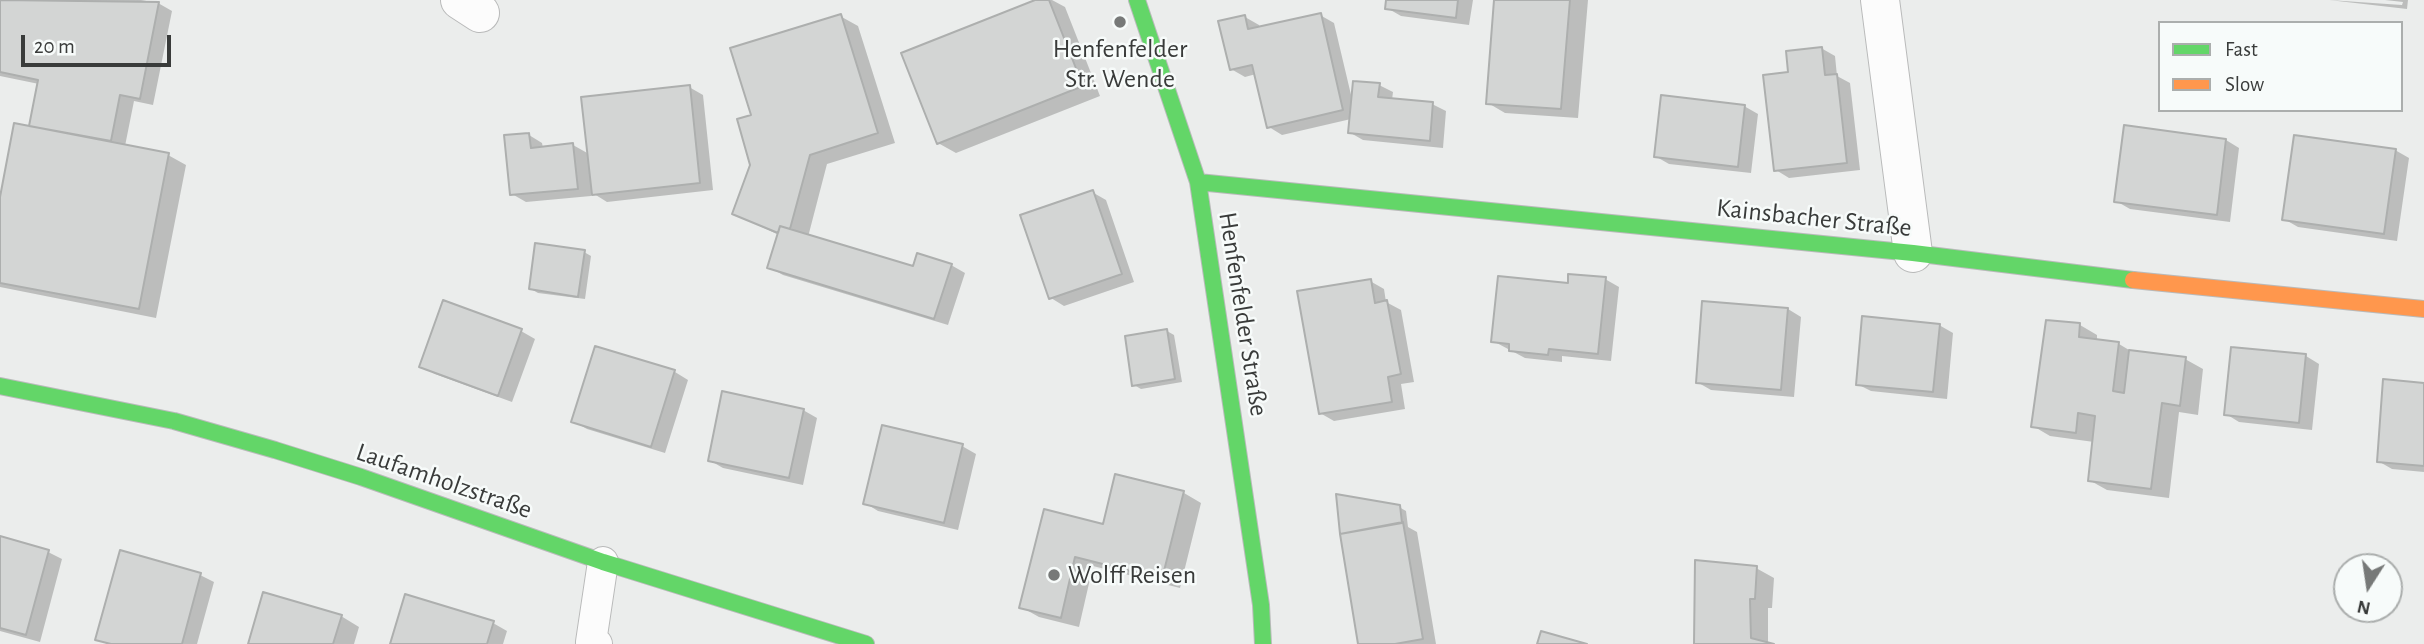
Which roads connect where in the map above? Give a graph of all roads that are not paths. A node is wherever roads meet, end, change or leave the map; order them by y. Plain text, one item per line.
1 (1137, 0) edge
2 (1880, 0) edge
3 (1198, 182) junction
4 (1913, 253) junction
5 (2424, 309) edge
6 (0, 386) edge
7 (603, 562) junction
8 (597, 644) edge
9 (866, 644) edge
10 (1263, 644) edge

1 - 3 street, Henfenfelder Straße
2 - 4 street
3 - 4 street, Kainsbacher Straße
3 - 10 street, Henfenfelder Straße
4 - 5 street, Kainsbacher Straße
6 - 7 street, Laufamholzstraße
7 - 8 lane
7 - 9 street, Laufamholzstraße

